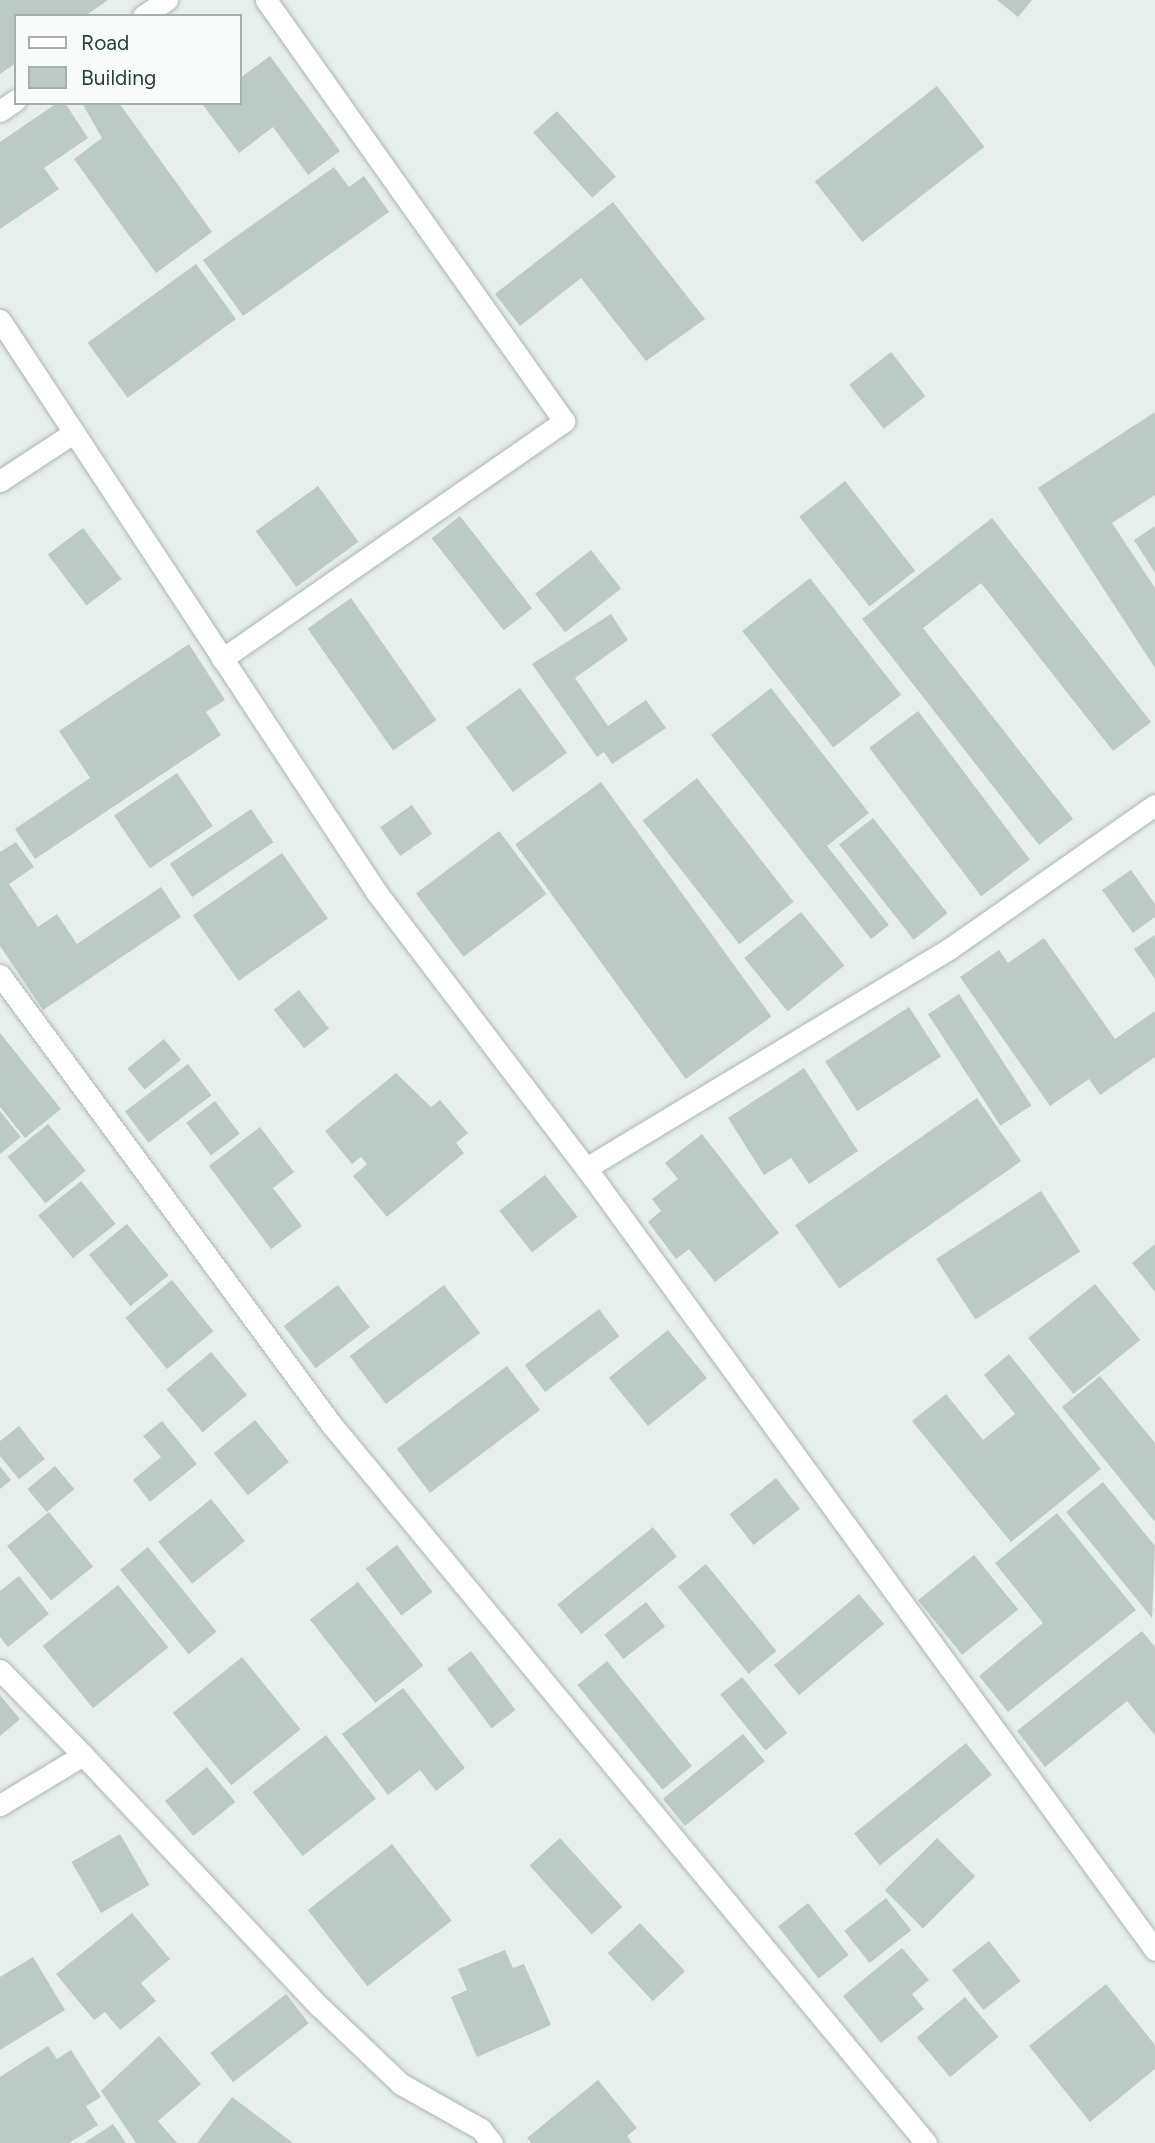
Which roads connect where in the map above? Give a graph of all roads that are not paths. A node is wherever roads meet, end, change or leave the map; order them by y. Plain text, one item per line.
1 (167, 0) edge
2 (266, 0) edge
3 (146, 14) edge
4 (0, 320) edge
5 (73, 432) junction
6 (0, 481) edge
7 (222, 659) junction
8 (1155, 805) edge
9 (0, 975) edge
10 (586, 1168) junction
11 (0, 1670) edge
12 (83, 1755) junction
13 (0, 1805) edge
14 (1155, 1950) edge
15 (492, 2143) edge
16 (926, 2143) edge

1 - 3 street
2 - 7 street
4 - 5 street
5 - 6 street
5 - 7 street
7 - 10 street
8 - 10 street
9 - 16 street
10 - 14 street
11 - 12 street
12 - 13 street
12 - 15 street

